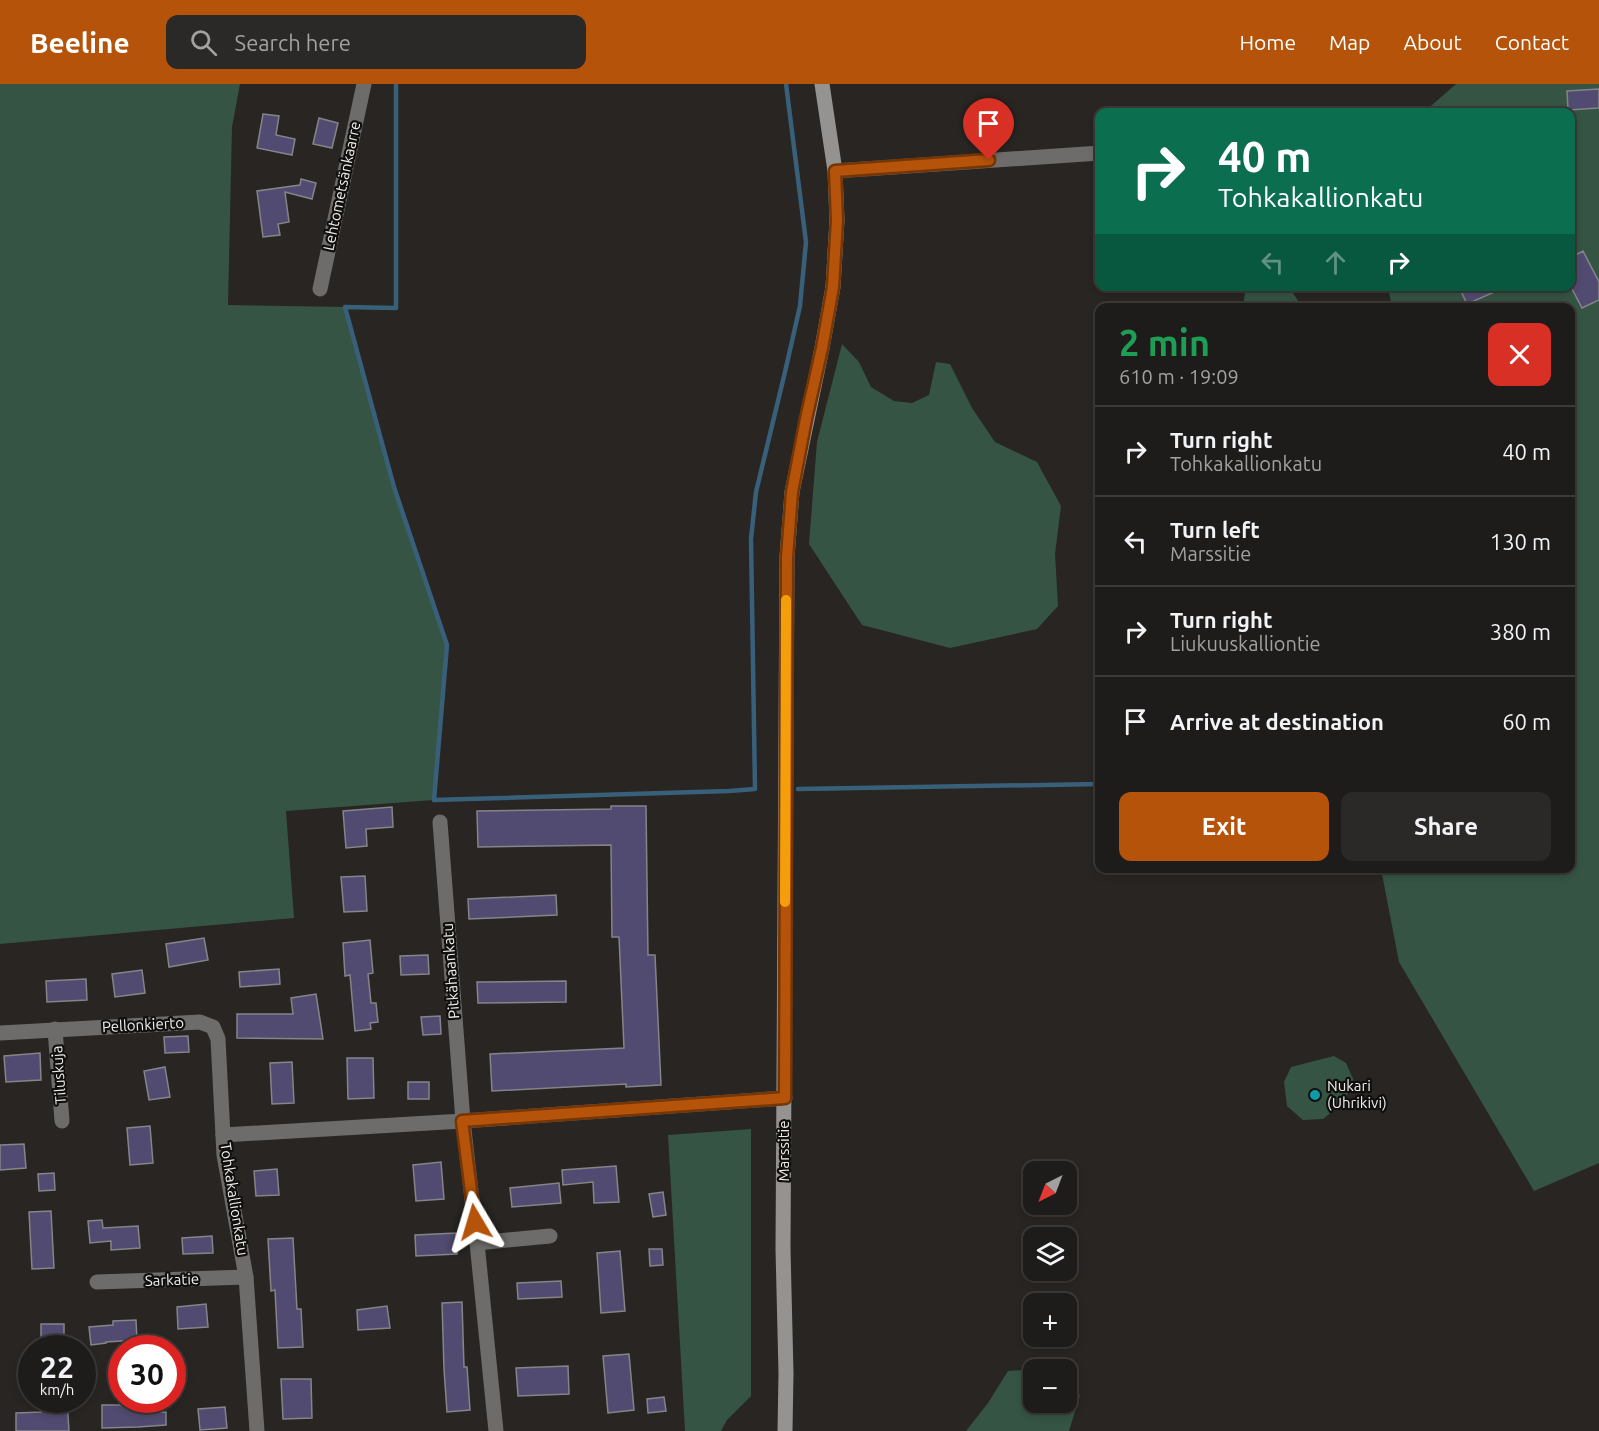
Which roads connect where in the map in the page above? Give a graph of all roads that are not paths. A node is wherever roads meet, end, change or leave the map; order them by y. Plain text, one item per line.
1 (364, 84) edge
2 (822, 84) edge
3 (1095, 153) edge
4 (835, 171) junction
5 (320, 289) dead end
6 (440, 822) dead end
7 (55, 1029) junction
8 (0, 1033) edge
9 (785, 1098) junction
10 (62, 1121) dead end
11 (462, 1121) junction
12 (224, 1135) junction
13 (550, 1236) dead end
14 (477, 1243) junction
15 (246, 1277) junction
16 (97, 1282) dead end
17 (257, 1431) edge
18 (496, 1431) edge
19 (785, 1431) edge

1 - 5 street, Lehtometsänkaarre
2 - 4 main road, Marssitie
3 - 4 street
4 - 9 main road, Marssitie
6 - 11 street, Pitkähaankatu
7 - 8 street, Pellonkierto
7 - 10 street, Tiluskuja
7 - 12 street, Pellonkierto
9 - 11 street, Tohkakallionkatu
9 - 19 main road, Marssitie
11 - 12 street, Tohkakallionkatu
11 - 14 street
12 - 15 street, Tohkakallionkatu
13 - 14 street
14 - 18 street
15 - 16 street, Sarkatie
15 - 17 street, Tohkakallionkatu

